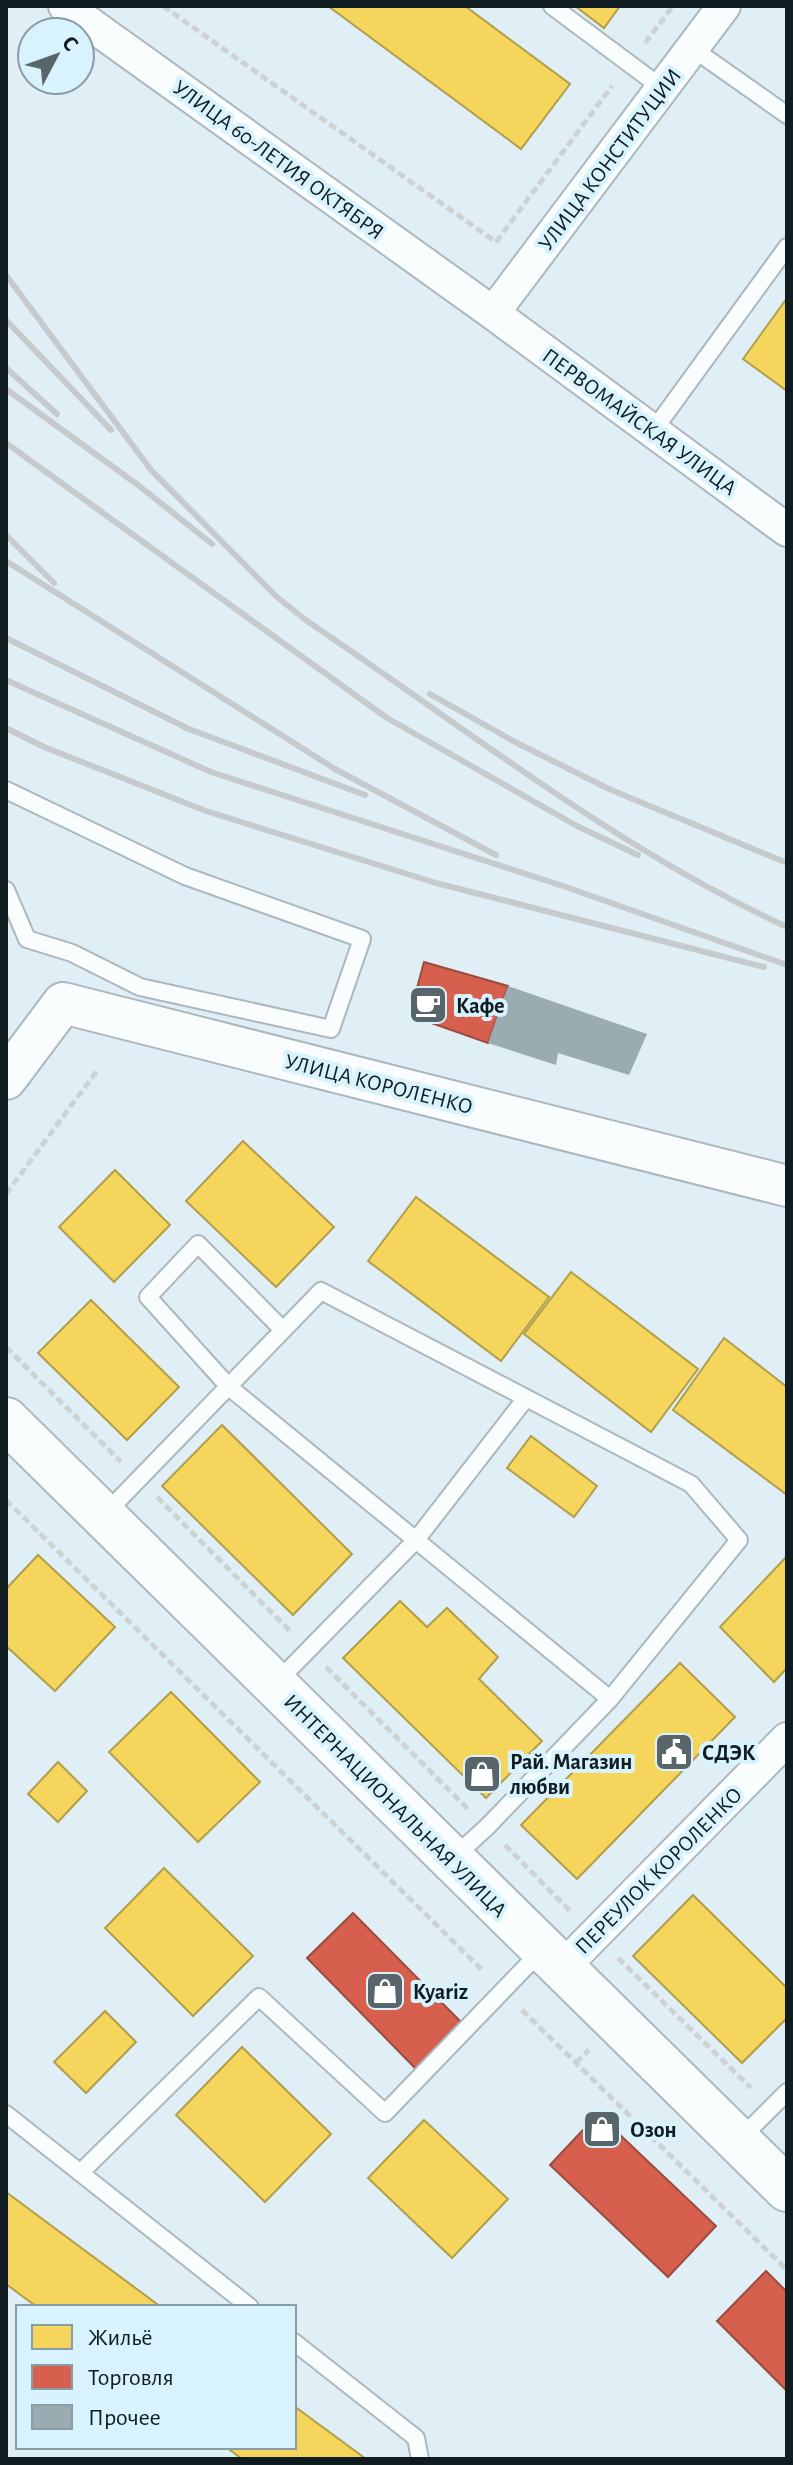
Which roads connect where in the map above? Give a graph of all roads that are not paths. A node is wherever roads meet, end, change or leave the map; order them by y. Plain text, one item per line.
1 (65, 6) edge
2 (552, 6) edge
3 (724, 6) edge
4 (692, 48) junction
5 (662, 88) junction
6 (787, 115) edge
7 (787, 247) edge
8 (493, 313) junction
9 (653, 431) junction
10 (787, 530) edge
11 (6, 790) edge
12 (6, 890) edge
13 (6, 1079) edge
14 (787, 1186) edge
15 (283, 1330) junction
16 (229, 1387) junction
17 (526, 1398) junction
18 (6, 1420) edge
19 (103, 1517) junction
20 (416, 1540) junction
21 (274, 1685) junction
22 (610, 1699) junction
23 (787, 1739) edge
24 (452, 1860) junction
25 (552, 1958) junction
26 (787, 2092) edge
27 (6, 2114) edge
28 (738, 2141) junction
29 (80, 2173) junction
30 (787, 2189) edge
31 (247, 2305) edge
32 (296, 2344) edge
33 (420, 2459) edge

1 - 8 street, УЛИЦА 60-ЛЕТИЯ ОКТЯБРЯ
2 - 5 lane
3 - 4 street, УЛИЦА КОНСТИТУЦИИ
4 - 5 street, УЛИЦА КОНСТИТУЦИИ
4 - 6 lane
5 - 8 street, УЛИЦА КОНСТИТУЦИИ
7 - 9 lane
8 - 9 street, ПЕРВОМАЙСКАЯ УЛИЦА
9 - 10 street, ПЕРВОМАЙСКАЯ УЛИЦА
11 - 12 lane
13 - 14 street, УЛИЦА КОРОЛЕНКО
15 - 16 lane
15 - 16 lane
15 - 17 lane
16 - 19 lane
16 - 20 lane
17 - 20 lane
17 - 22 lane
18 - 19 main road, ИНТЕРНАЦИОНАЛЬНАЯ УЛИЦА
19 - 21 main road, ИНТЕРНАЦИОНАЛЬНАЯ УЛИЦА
20 - 21 lane
20 - 22 lane
21 - 24 main road, ИНТЕРНАЦИОНАЛЬНАЯ УЛИЦА
22 - 24 lane
23 - 25 street, ПЕРЕУЛОК КОРОЛЕНКО
24 - 25 main road, ИНТЕРНАЦИОНАЛЬНАЯ УЛИЦА
25 - 28 main road, ИНТЕРНАЦИОНАЛЬНАЯ УЛИЦА
25 - 29 lane
26 - 28 lane
27 - 29 lane
28 - 30 main road, ИНТЕРНАЦИОНАЛЬНАЯ УЛИЦА
29 - 31 lane
32 - 33 lane

